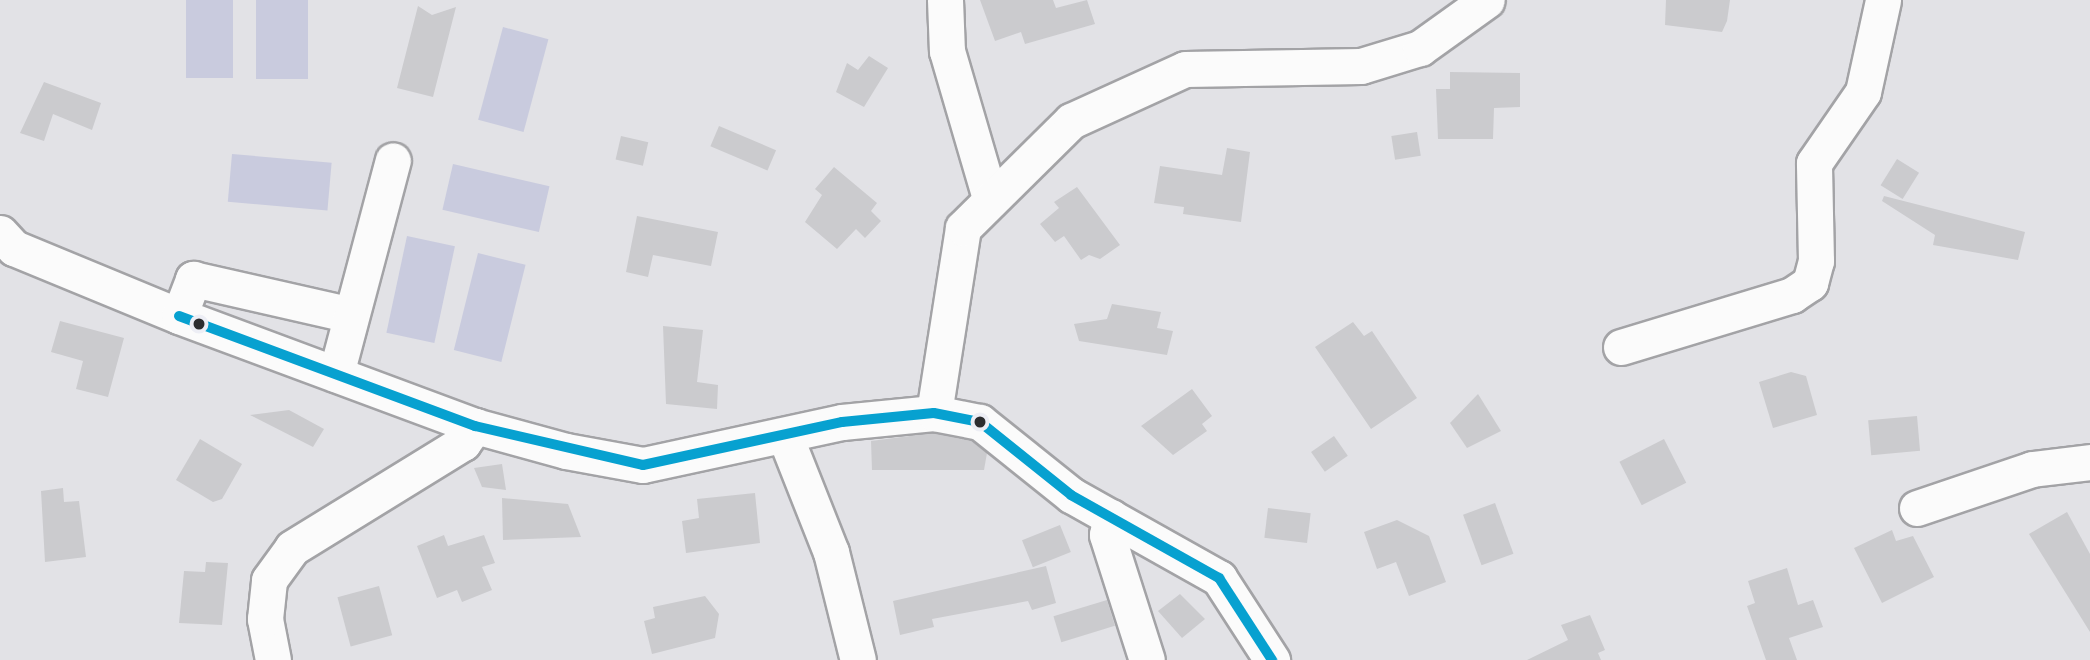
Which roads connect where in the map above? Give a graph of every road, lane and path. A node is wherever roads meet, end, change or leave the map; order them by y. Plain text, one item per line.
1 (945, 0) edge
2 (1487, 0) edge
3 (1883, 0) edge
4 (393, 160) dead end
5 (990, 198) junction
6 (0, 233) edge
7 (351, 314) junction
8 (180, 316) junction
9 (1621, 346) dead end
10 (336, 374) junction
11 (934, 413) junction
12 (475, 426) junction
13 (785, 436) junction
14 (2090, 463) edge
15 (1917, 508) dead end
16 (1111, 517) junction
17 (273, 660) edge
18 (858, 660) edge
19 (1147, 660) edge
20 (1272, 660) edge

1 - 5 street
2 - 5 street
3 - 9 street
4 - 7 street
5 - 11 street
6 - 8 street
7 - 8 street
7 - 10 street
8 - 10 street
10 - 12 street
11 - 13 street
11 - 16 street
12 - 13 street
12 - 17 street
13 - 18 street
14 - 15 street
16 - 19 street
16 - 20 street

